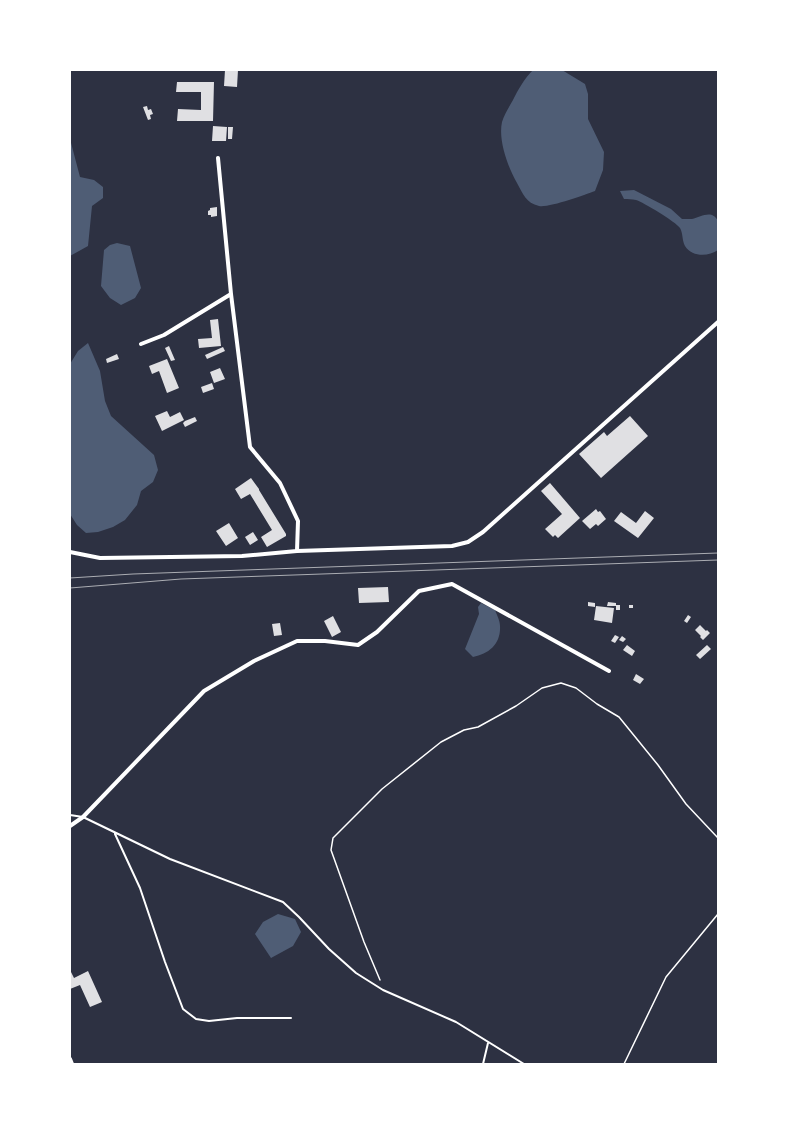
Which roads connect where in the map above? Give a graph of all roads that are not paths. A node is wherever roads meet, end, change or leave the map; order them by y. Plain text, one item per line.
1 (218, 158) dead end
2 (231, 294) junction
3 (718, 322) edge
4 (141, 344) dead end
5 (297, 551) junction
6 (70, 552) edge
7 (608, 671) dead end
8 (70, 815) edge
9 (82, 817) junction
10 (70, 826) edge
11 (115, 834) junction
12 (291, 1018) dead end
13 (488, 1043) junction
14 (70, 1059) edge
15 (72, 1064) edge
16 (483, 1064) edge
17 (524, 1064) edge

1 - 2 street
2 - 4 street
2 - 5 street
3 - 5 street
5 - 6 street
7 - 9 street
8 - 9 lane
9 - 10 street
9 - 11 lane
11 - 12 lane
11 - 13 lane
13 - 16 lane
13 - 17 lane
14 - 15 street

